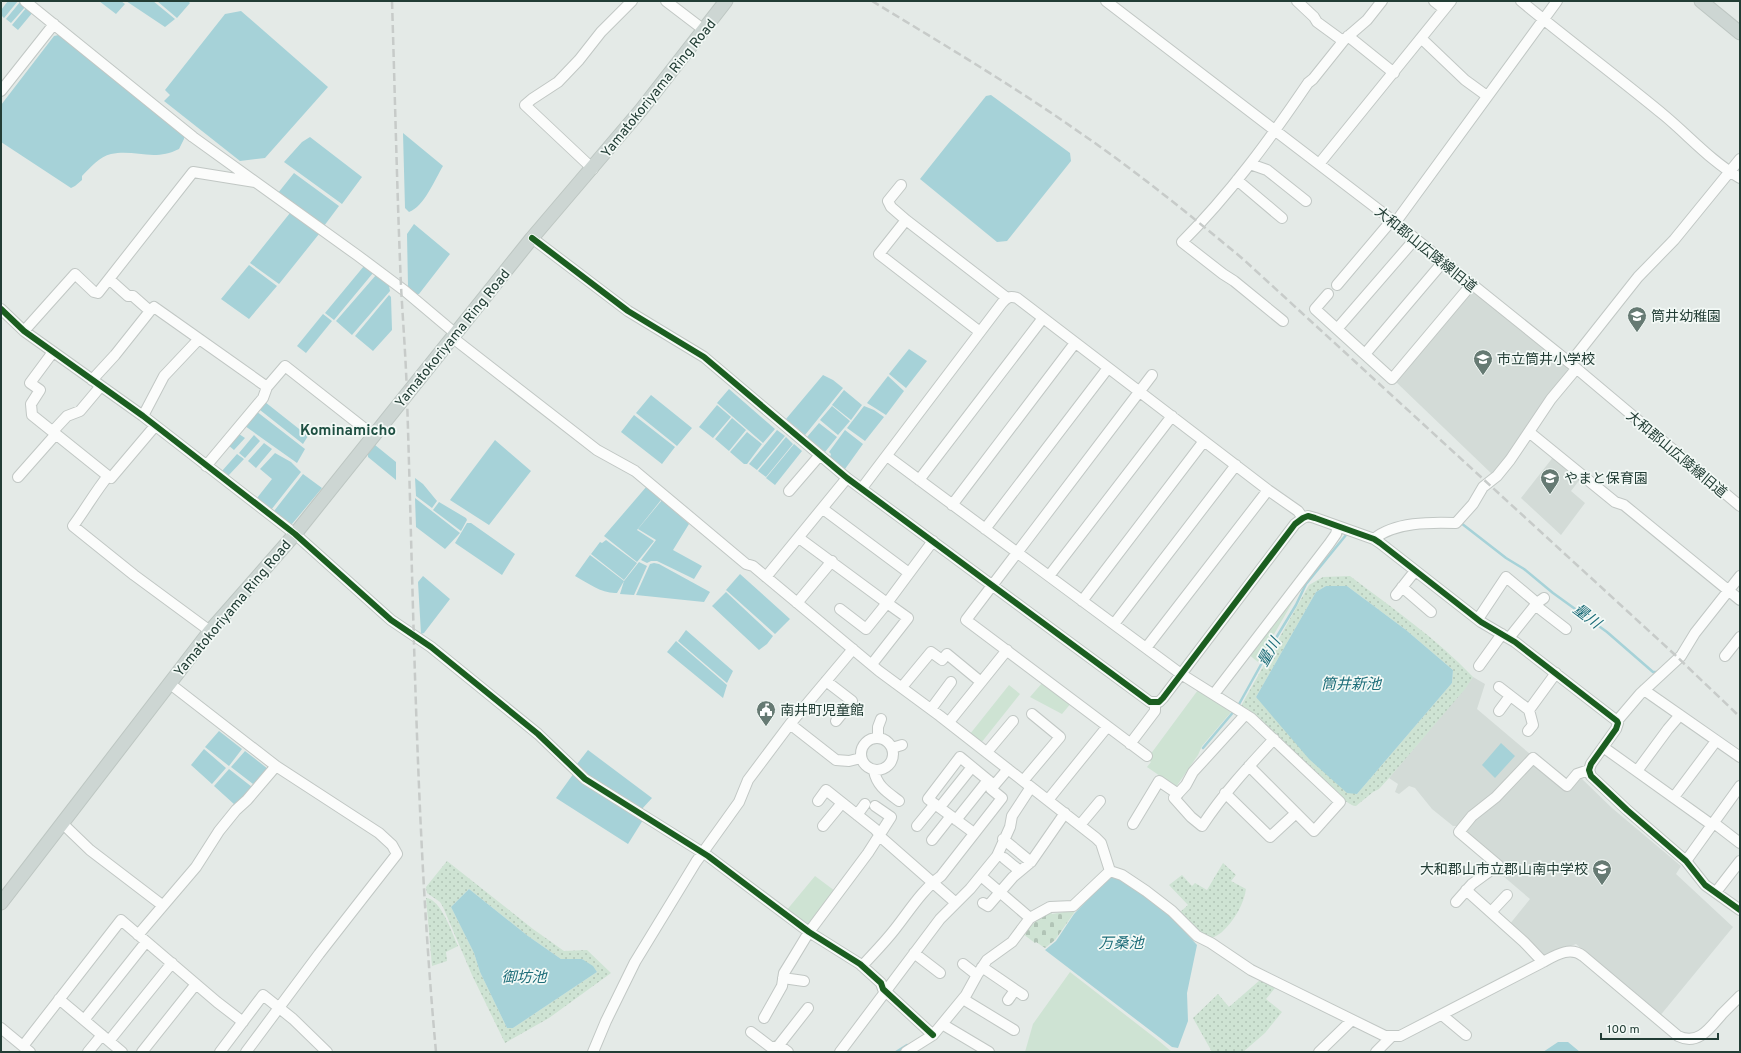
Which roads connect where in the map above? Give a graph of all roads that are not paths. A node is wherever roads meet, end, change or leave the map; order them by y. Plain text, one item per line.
1 (26, 1) edge
2 (632, 1) edge
3 (666, 1) edge
4 (726, 1) edge
5 (1106, 1) edge
6 (1297, 1) edge
7 (1382, 1) edge
8 (1434, 1) edge
9 (1521, 1) edge
10 (1557, 1) edge
11 (1701, 1) edge
12 (1448, 5) edge
13 (1542, 19) junction
14 (54, 24) junction
15 (704, 30) junction
16 (1740, 33) edge
17 (1345, 39) junction
18 (1422, 39) junction
19 (1394, 73) junction
20 (1, 91) edge
21 (1487, 96) junction
22 (1275, 131) junction
23 (1740, 159) edge
24 (1250, 164) junction
25 (1319, 164) junction
26 (593, 169) junction
27 (1729, 172) junction
28 (1740, 178) edge
29 (1237, 180) junction
30 (255, 182) junction
31 (901, 185) dead end
32 (1306, 201) dead end
33 (1282, 218) dead end
34 (906, 220) junction
35 (1394, 222) junction
36 (532, 238) junction
37 (1416, 239) junction
38 (1443, 262) junction
39 (109, 279) junction
40 (1337, 285) dead end
41 (1471, 285) junction
42 (1328, 294) dead end
43 (1007, 298) junction
44 (1, 309) edge
45 (150, 310) junction
46 (1043, 318) junction
47 (1283, 321) dead end
48 (1337, 330) junction
49 (24, 331) junction
50 (980, 332) junction
51 (454, 336) junction
52 (198, 340) junction
53 (1075, 343) junction
54 (53, 352) junction
55 (1365, 354) junction
56 (1573, 366) junction
57 (1108, 368) junction
58 (1152, 376) dead end
59 (92, 380) junction
60 (101, 386) junction
61 (268, 387) junction
62 (1139, 392) junction
63 (143, 416) junction
64 (1172, 416) junction
65 (155, 426) junction
66 (1529, 432) junction
67 (54, 433) junction
68 (374, 436) junction
69 (1204, 440) junction
70 (820, 455) junction
71 (887, 456) junction
72 (1236, 465) junction
73 (206, 466) junction
74 (108, 476) junction
75 (18, 477) dead end
76 (847, 478) junction
77 (919, 480) junction
78 (862, 488) junction
79 (1268, 490) junction
80 (789, 492) dead end
81 (952, 505) junction
82 (1740, 506) edge
83 (823, 509) junction
84 (1303, 518) junction
85 (1338, 526) junction
86 (985, 529) junction
87 (295, 534) junction
88 (799, 538) junction
89 (1374, 539) junction
90 (933, 541) junction
91 (1018, 553) junction
92 (832, 561) junction
93 (1415, 571) junction
94 (909, 573) junction
95 (1049, 576) junction
96 (1740, 576) edge
97 (766, 577) junction
98 (992, 586) junction
99 (1726, 590) junction
100 (1740, 600) edge
101 (1082, 601) junction
102 (1538, 602) junction
103 (888, 603) junction
104 (797, 604) junction
105 (840, 609) dead end
106 (1431, 612) dead end
107 (1478, 619) junction
108 (1114, 624) junction
109 (1566, 629) dead end
110 (210, 631) junction
111 (1505, 636) junction
112 (1738, 643) edge
113 (1146, 648) junction
114 (853, 649) junction
115 (1007, 650) junction
116 (1725, 656) dead end
117 (872, 664) junction
118 (1478, 666) dead end
119 (1181, 674) junction
120 (1556, 674) junction
121 (826, 681) junction
122 (951, 682) dead end
123 (981, 682) junction
124 (169, 683) junction
125 (902, 687) junction
126 (1499, 687) dead end
127 (1644, 690) junction
128 (1214, 694) junction
129 (1510, 696) junction
130 (1155, 703) junction
131 (931, 709) junction
132 (1529, 710) junction
133 (1240, 711) junction
134 (1499, 711) dead end
135 (1032, 714) dead end
136 (1680, 715) junction
137 (881, 719) dead end
138 (836, 721) dead end
139 (1014, 721) dead end
140 (1617, 721) junction
141 (949, 722) junction
142 (790, 724) junction
143 (1107, 727) junction
144 (1528, 731) dead end
145 (878, 738) junction
146 (1274, 739) junction
147 (1716, 740) junction
148 (1130, 744) junction
149 (1603, 748) junction
150 (987, 752) junction
151 (1147, 756) dead end
152 (861, 758) junction
153 (1740, 758) edge
154 (276, 766) junction
155 (1248, 766) junction
156 (972, 767) junction
157 (1008, 769) junction
158 (874, 770) junction
159 (1589, 770) junction
160 (1637, 771) junction
161 (991, 783) junction
162 (1027, 784) junction
163 (1740, 786) edge
164 (1225, 793) junction
165 (1178, 794) junction
166 (1674, 797) junction
167 (1048, 800) junction
168 (818, 801) dead end
169 (899, 801) dead end
170 (1100, 801) dead end
171 (842, 803) junction
172 (865, 804) dead end
173 (875, 806) dead end
174 (937, 806) junction
175 (1065, 813) junction
176 (1296, 813) junction
177 (857, 815) junction
178 (954, 818) junction
179 (63, 824) junction
180 (1133, 824) dead end
181 (1713, 824) junction
182 (823, 826) dead end
183 (917, 826) dead end
184 (1080, 826) junction
185 (974, 833) junction
186 (879, 834) junction
187 (932, 840) dead end
188 (1003, 840) junction
189 (1740, 843) edge
190 (702, 853) junction
191 (1004, 858) dead end
192 (1686, 861) junction
193 (1740, 861) edge
194 (1031, 862) junction
195 (1110, 871) junction
196 (1020, 872) junction
197 (981, 876) junction
198 (932, 883) junction
199 (1466, 890) junction
200 (1000, 892) junction
201 (1716, 892) junction
202 (1507, 895) dead end
203 (1456, 902) dead end
204 (1, 903) edge
205 (956, 903) junction
206 (983, 903) dead end
207 (162, 905) junction
208 (1740, 910) edge
209 (1491, 912) junction
210 (1030, 918) junction
211 (809, 932) junction
212 (138, 934) junction
213 (146, 942) junction
214 (914, 953) junction
215 (1543, 962) junction
216 (172, 963) junction
217 (963, 964) dead end
218 (862, 966) junction
219 (979, 971) junction
220 (940, 973) dead end
221 (783, 978) junction
222 (804, 981) dead end
223 (196, 984) junction
224 (886, 991) junction
225 (1740, 996) edge
226 (59, 999) junction
227 (963, 999) junction
228 (1008, 1000) dead end
229 (279, 1008) junction
230 (808, 1008) dead end
231 (1442, 1015) junction
232 (764, 1018) dead end
233 (84, 1020) junction
234 (1351, 1021) junction
235 (243, 1022) junction
236 (942, 1024) junction
237 (1014, 1030) dead end
238 (3, 1032) edge
239 (751, 1032) dead end
240 (933, 1035) junction
241 (1466, 1035) dead end
242 (1391, 1037) junction
243 (105, 1038) junction
244 (779, 1045) junction
245 (26, 1049) edge
246 (88, 1052) edge
247 (122, 1052) edge
248 (142, 1052) edge
249 (220, 1052) edge
250 (246, 1052) edge
251 (327, 1052) edge
252 (593, 1052) edge
253 (788, 1052) edge
254 (840, 1052) edge
255 (906, 1052) edge
256 (989, 1052) edge
257 (1319, 1052) edge
258 (1376, 1052) edge

1 - 14 street
2 - 26 street
3 - 15 street
4 - 15 main road, Yamatokoriyama Ring Road
5 - 22 street, 大和郡山広陵線旧道
6 - 17 street
7 - 17 street
8 - 12 street
9 - 13 street
10 - 13 street
11 - 16 main road
12 - 18 street
13 - 21 street
13 - 27 street
14 - 20 street
14 - 30 street
15 - 26 main road, Yamatokoriyama Ring Road
17 - 19 street
17 - 22 street
18 - 19 street
18 - 21 street
19 - 25 street
21 - 35 street
22 - 24 street
22 - 25 street, 大和郡山広陵線旧道
23 - 27 street
24 - 29 street
24 - 32 street
25 - 35 street, 大和郡山広陵線旧道
26 - 36 main road, Yamatokoriyama Ring Road
27 - 28 street
27 - 56 street
29 - 33 street
29 - 47 street
30 - 39 street
30 - 51 street
31 - 34 street
34 - 43 street
34 - 50 street
35 - 37 street, 大和郡山広陵線旧道
35 - 40 street
36 - 51 main road, Yamatokoriyama Ring Road
36 - 70 street
37 - 38 street, 大和郡山広陵線旧道
37 - 48 street
38 - 41 street, 大和郡山広陵線旧道
38 - 55 street
39 - 45 street
39 - 49 street
41 - 55 street
41 - 56 street, 大和郡山広陵線旧道
42 - 48 street
43 - 46 street
43 - 50 street
44 - 49 street
45 - 52 street
45 - 59 street
46 - 53 street
46 - 77 street
48 - 55 street
49 - 54 street
50 - 71 street
51 - 68 main road, Yamatokoriyama Ring Road
51 - 97 street
52 - 61 street
52 - 63 street
53 - 57 street
53 - 81 street
54 - 59 street
54 - 67 street
56 - 66 street
56 - 82 street, 大和郡山広陵線旧道
57 - 62 street
57 - 86 street
58 - 62 street
59 - 60 street
60 - 63 street
60 - 67 street
61 - 68 street
61 - 73 street
62 - 64 street
62 - 91 street
63 - 65 street
64 - 69 street
64 - 95 street
65 - 73 street
65 - 74 street
66 - 89 street
66 - 99 street
67 - 74 street
67 - 75 street
68 - 87 main road, Yamatokoriyama Ring Road
69 - 72 street
69 - 101 street
70 - 76 street
70 - 80 street
71 - 77 street
71 - 78 street
72 - 79 street
72 - 108 street
73 - 87 street
74 - 110 street
76 - 78 street
76 - 83 street
77 - 81 street
78 - 90 street
79 - 84 street
79 - 113 street
81 - 86 street
83 - 88 street
83 - 94 street
84 - 85 street
84 - 119 street
85 - 89 street
85 - 128 street
86 - 91 street
87 - 110 main road, Yamatokoriyama Ring Road
87 - 190 street
88 - 92 street
88 - 97 street
89 - 93 street
90 - 94 street
90 - 98 street
91 - 95 street
91 - 98 street
92 - 103 street
92 - 104 street
93 - 106 street
93 - 107 street
94 - 103 street
95 - 101 street
96 - 99 street
97 - 104 street
98 - 115 street
98 - 130 street
99 - 100 street
99 - 127 street
101 - 108 street
102 - 107 street
102 - 109 street
102 - 111 street
103 - 105 street
103 - 117 street
104 - 114 street
107 - 111 street
108 - 113 street
110 - 124 main road, Yamatokoriyama Ring Road
111 - 118 street
111 - 120 street
112 - 116 street
113 - 119 street
114 - 117 street
114 - 121 street
115 - 123 street
115 - 143 street
117 - 125 street
119 - 128 street
119 - 130 street
120 - 132 street
120 - 140 street
121 - 138 street
121 - 142 street
122 - 131 street
123 - 125 street
123 - 141 street
124 - 154 street
124 - 179 main road, Yamatokoriyama Ring Road
125 - 131 street
126 - 129 street
127 - 136 street
127 - 140 street
128 - 133 street
129 - 132 street
129 - 134 street
130 - 148 street
131 - 141 street
132 - 144 street
133 - 146 street
133 - 165 street
135 - 162 street
136 - 147 street
136 - 160 street
137 - 145 street
139 - 150 street
140 - 149 street
141 - 150 street
142 - 152 street
142 - 190 street
143 - 148 street
143 - 167 street
145 - 152 street
145 - 158 street
146 - 155 street
146 - 176 street
147 - 153 street
147 - 166 street
148 - 151 street
149 - 159 street
149 - 160 street
150 - 157 street
152 - 158 street
154 - 207 street
154 - 229 street
155 - 164 street
155 - 176 street
156 - 161 street
156 - 174 street
156 - 174 street
157 - 161 street
157 - 162 street
158 - 169 street
159 - 192 street
159 - 199 street
160 - 166 street
161 - 178 street
161 - 185 street
162 - 167 street
162 - 188 street
163 - 181 street
164 - 165 street
164 - 176 street
165 - 180 street
166 - 181 street
167 - 175 street
168 - 171 street
170 - 184 street
171 - 177 street
171 - 182 street
172 - 177 street
173 - 186 street
174 - 178 street
174 - 183 street
175 - 184 street
175 - 194 street
177 - 186 street
178 - 185 street
178 - 187 street
179 - 204 main road, Yamatokoriyama Ring Road
179 - 207 street
181 - 189 street
181 - 192 street
184 - 195 street
185 - 198 street
186 - 198 street
186 - 211 street
188 - 194 street
188 - 197 street
190 - 211 street
190 - 252 street
191 - 196 street
192 - 201 street
193 - 201 street
194 - 196 street
195 - 210 street
195 - 234 street
196 - 200 street
197 - 200 street
197 - 205 street
198 - 205 street
198 - 218 street
199 - 203 street
199 - 209 street
200 - 206 street
200 - 210 street
201 - 208 street
202 - 209 street
205 - 214 street
207 - 212 street
209 - 215 street
210 - 219 street
211 - 218 street
211 - 221 street
212 - 213 street
212 - 226 street
213 - 216 street
213 - 233 street
214 - 220 street
214 - 224 street
215 - 225 street
215 - 231 street
216 - 223 street
216 - 243 street
217 - 219 street
218 - 224 street
219 - 227 street
219 - 228 street
221 - 222 street
221 - 232 street
223 - 235 street
223 - 248 street
224 - 240 street
224 - 254 street
226 - 233 street
226 - 245 street
227 - 236 street
227 - 237 street
229 - 235 street
229 - 250 street
229 - 251 street
230 - 244 street
231 - 241 street
231 - 242 street
233 - 243 street
234 - 242 street
234 - 257 street
235 - 249 street
236 - 240 street
236 - 256 street
238 - 245 street
239 - 244 street
240 - 255 street
242 - 258 street
243 - 246 street
243 - 247 street
244 - 253 street

